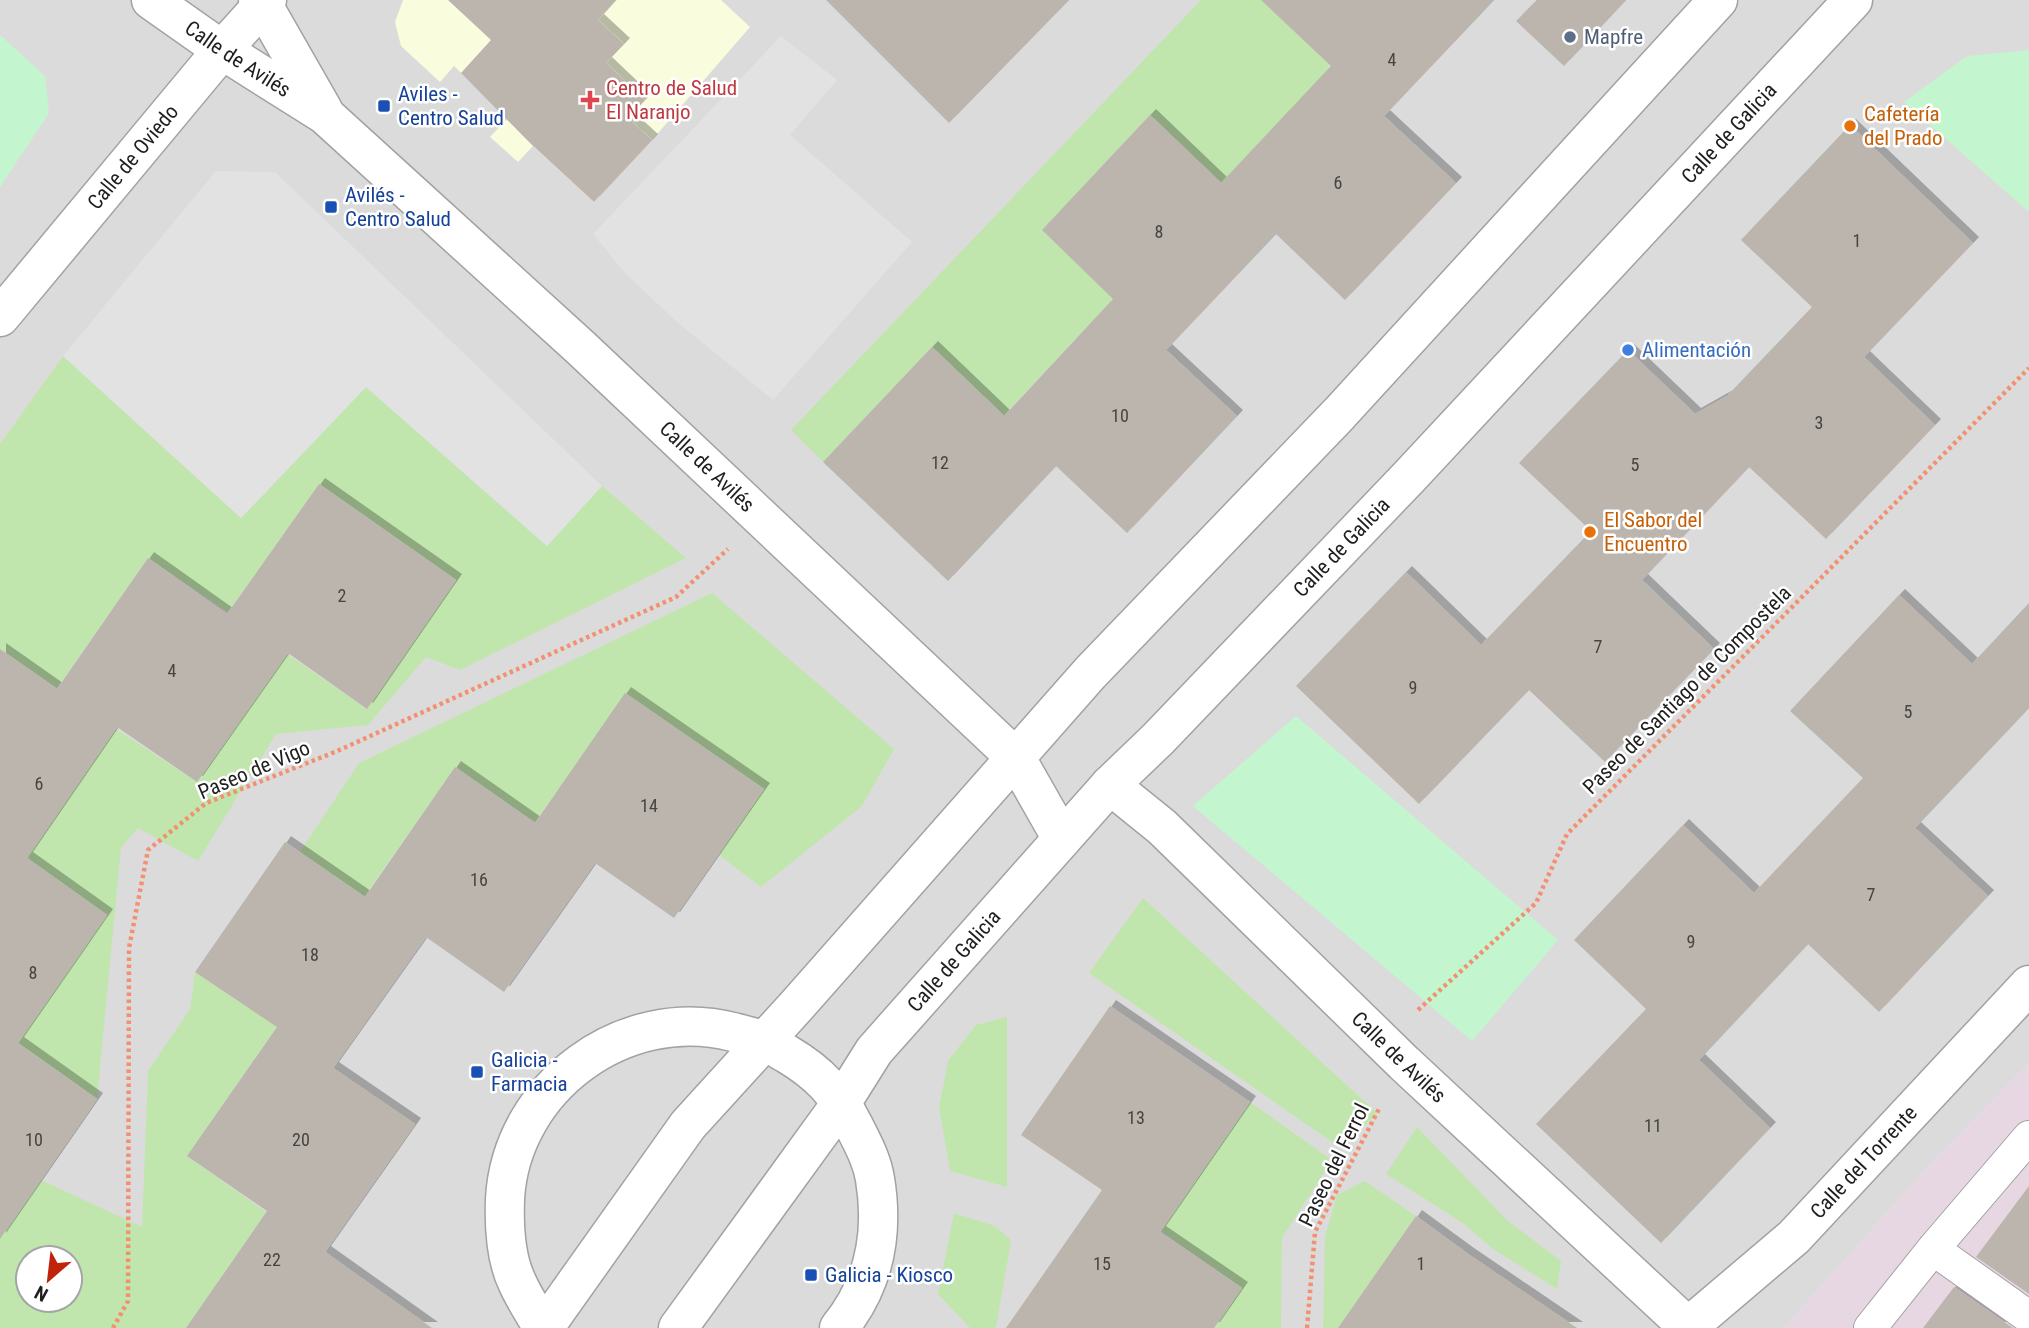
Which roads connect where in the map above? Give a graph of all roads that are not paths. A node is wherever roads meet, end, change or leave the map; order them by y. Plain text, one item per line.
1 (151, 0) edge
2 (1718, 0) edge
3 (1853, 0) edge
4 (263, 2) edge
5 (222, 50) junction
6 (325, 115) junction
7 (0, 317) edge
8 (1016, 758) junction
9 (1110, 785) junction
10 (1062, 839) junction
11 (2029, 985) edge
12 (763, 1040) junction
13 (842, 1102) junction
14 (2029, 1137) edge
15 (1933, 1249) junction
16 (2029, 1317) edge
17 (1688, 1327) edge
18 (543, 1328) edge
19 (678, 1328) edge
20 (839, 1328) edge
21 (1870, 1328) edge

1 - 5 street, Calle de Avilés
2 - 8 street
3 - 9 street, Calle de Galicia
4 - 5 street, Calle de Oviedo
4 - 6 street, Calle de Avilés
5 - 6 street, Calle de Avilés
5 - 7 street, Calle de Oviedo
6 - 8 street, Calle de Avilés
8 - 10 street, Calle de Avilés
8 - 12 street
9 - 10 street, Calle de Galicia
9 - 17 street, Calle de Avilés
10 - 13 street, Calle de Galicia
11 - 17 street, Calle del Torrente
12 - 13 street
12 - 18 street
12 - 18 street
13 - 19 street, Calle de Galicia
13 - 20 street
14 - 15 lane
15 - 16 lane
15 - 21 lane

